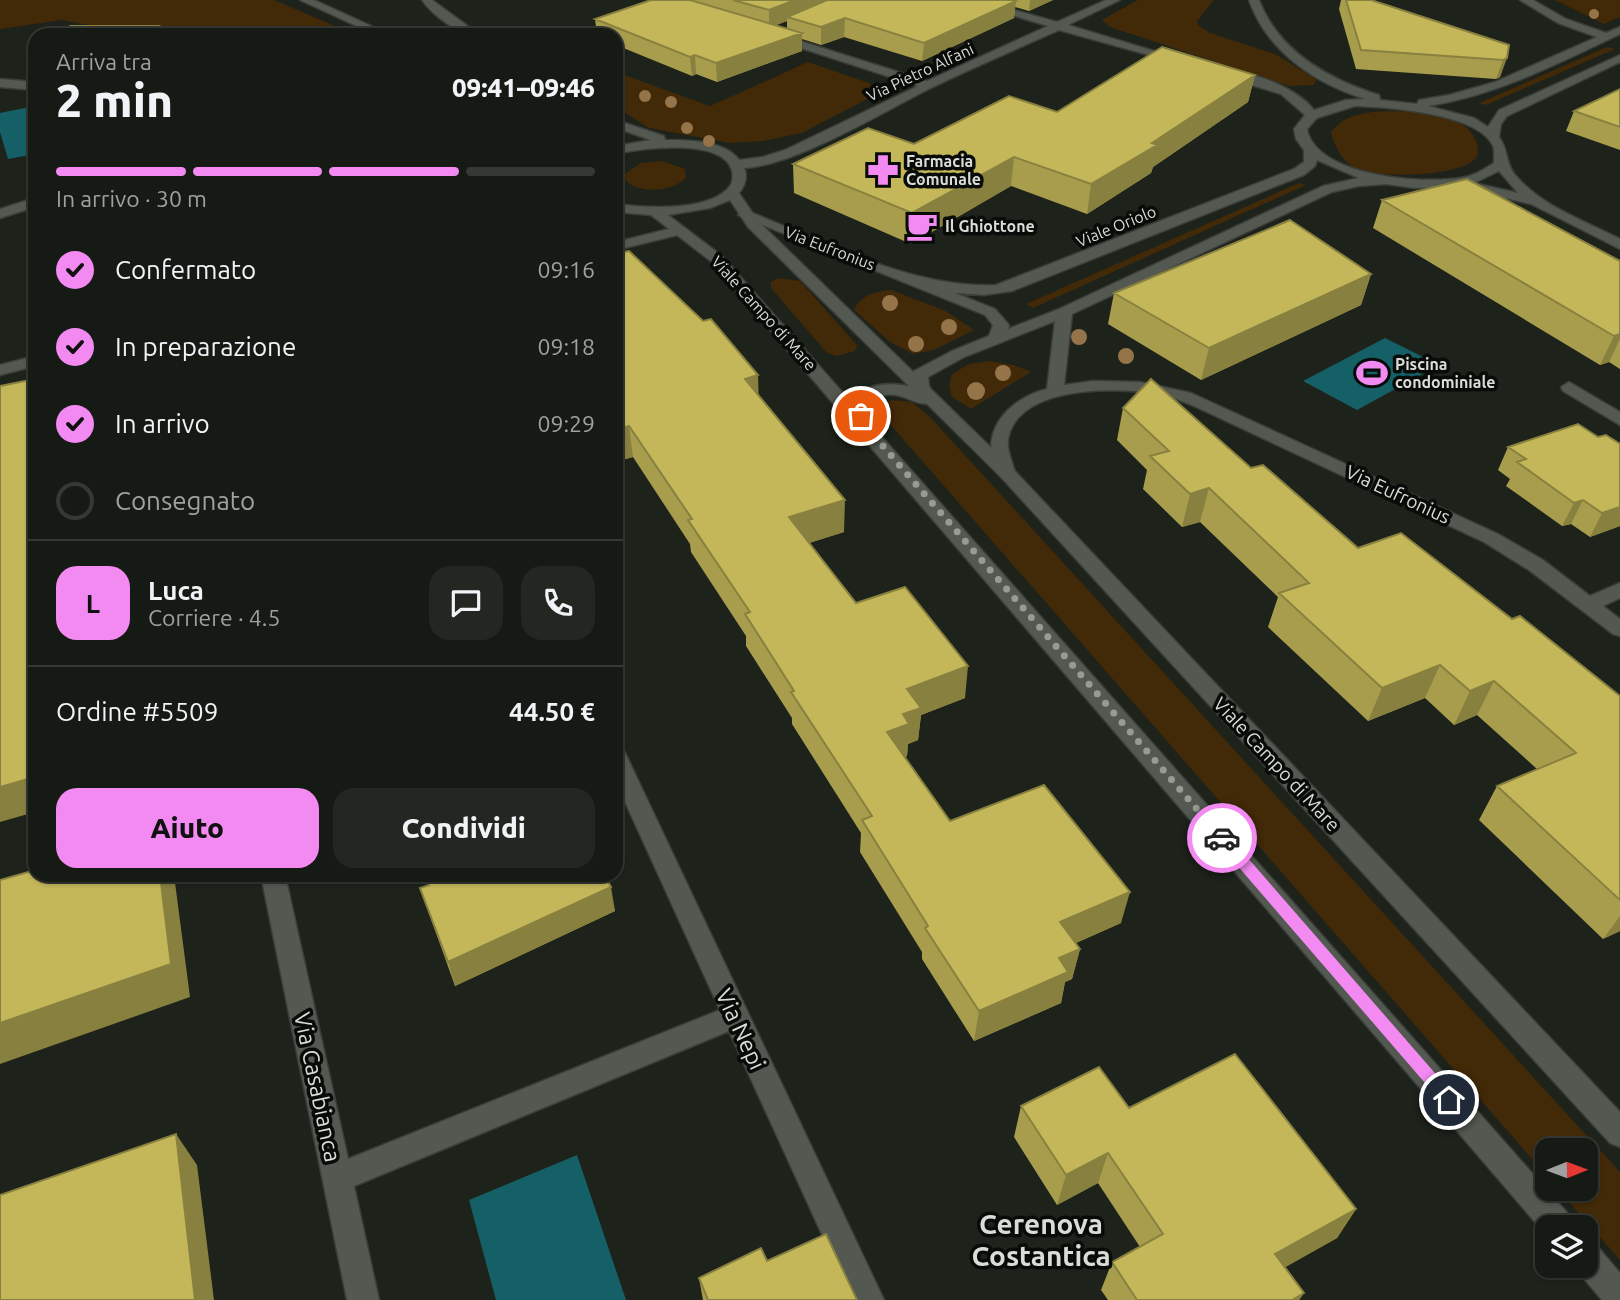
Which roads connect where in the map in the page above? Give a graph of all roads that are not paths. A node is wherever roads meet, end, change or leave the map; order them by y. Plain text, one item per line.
1 (305, 0) edge
2 (427, 0) edge
3 (967, 0) edge
4 (1115, 0) edge
5 (1253, 0) edge
6 (1525, 0) edge
7 (794, 25) edge
8 (1060, 25) junction
9 (369, 28) edge
10 (464, 28) edge
11 (1620, 30) edge
12 (1605, 36) junction
13 (1620, 58) edge
14 (1189, 63) edge
15 (1214, 71) edge
16 (0, 83) edge
17 (28, 85) edge
18 (928, 85) junction
19 (1400, 104) junction
20 (1312, 115) junction
21 (623, 126) edge
22 (1493, 137) junction
23 (668, 142) junction
24 (623, 148) edge
25 (1311, 149) junction
26 (736, 164) junction
27 (1501, 164) junction
28 (1390, 180) junction
29 (1449, 183) junction
30 (731, 191) junction
31 (1540, 203) junction
32 (28, 204) edge
33 (623, 209) edge
34 (657, 213) junction
35 (0, 214) edge
36 (745, 215) junction
37 (681, 230) junction
38 (623, 244) edge
39 (1620, 245) edge
40 (914, 281) junction
41 (1065, 312) junction
42 (996, 340) junction
43 (28, 363) edge
44 (0, 370) edge
45 (1569, 387) dead end
46 (1055, 392) junction
47 (929, 399) junction
48 (1620, 420) edge
49 (863, 423) junction
50 (1006, 472) junction
51 (1620, 590) edge
52 (1588, 605) junction
53 (1620, 629) edge
54 (623, 773) edge
55 (274, 882) edge
56 (735, 1016) junction
57 (1620, 1133) edge
58 (337, 1178) junction
59 (1549, 1215) edge
60 (1598, 1271) edge
61 (1620, 1297) edge
62 (363, 1300) edge
63 (868, 1300) edge

1 - 9 street
2 - 10 street
3 - 8 street
4 - 8 street, Via Pietro Alfani
5 - 19 street
6 - 12 street
7 - 18 street
8 - 14 street
8 - 18 street, Via Pietro Alfani
11 - 12 street
12 - 19 street
13 - 22 street
15 - 20 street
16 - 17 street
18 - 26 street, Via Pietro Alfani
19 - 20 street
19 - 22 street
20 - 25 street
21 - 23 street
22 - 27 street
23 - 24 street
23 - 26 street
25 - 28 street
25 - 40 street, Viale Oriolo
26 - 30 street
27 - 29 street
27 - 31 street
28 - 29 street
28 - 41 street
29 - 31 street
30 - 34 street
30 - 36 street, Viale Campo di Mare
31 - 39 street
32 - 35 street
33 - 34 street
34 - 37 street, Viale Campo di Mare
36 - 40 street, Via Eufronius
36 - 47 street, Viale Campo di Mare
37 - 38 street
37 - 49 street, Viale Campo di Mare
40 - 42 street
41 - 42 street
41 - 46 street
42 - 47 street
43 - 44 street
45 - 48 street
46 - 50 street, Via Eufronius
46 - 52 street, Via Eufronius
47 - 49 street, Viale Campo di Mare
47 - 50 street, Viale Campo di Mare
49 - 59 street, Viale Campo di Mare
50 - 57 street, Viale Campo di Mare
51 - 52 street
52 - 53 street, Via Eufronius
54 - 56 street, Via Nepi
55 - 58 street, Via Casabianca
56 - 58 street
56 - 63 street, Via Nepi
58 - 62 street, Via Casabianca
60 - 61 street

